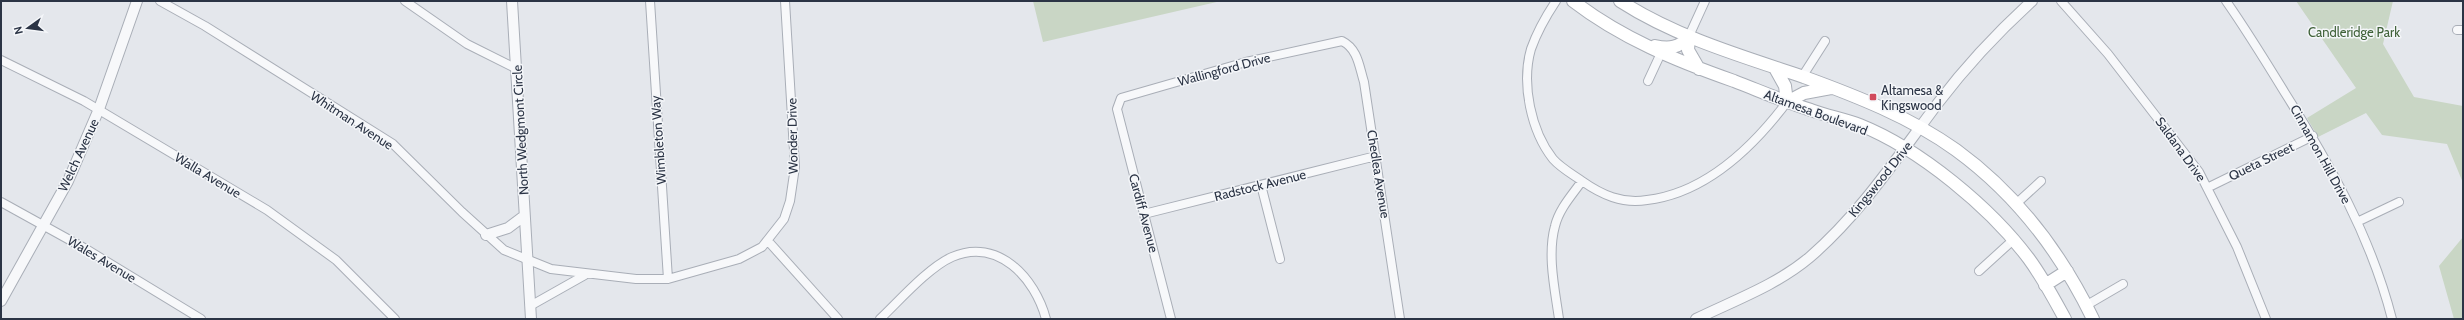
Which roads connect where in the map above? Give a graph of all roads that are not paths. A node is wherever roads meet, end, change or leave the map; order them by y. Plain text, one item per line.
1 (137, 1) edge
2 (160, 1) edge
3 (405, 1) edge
4 (512, 1) edge
5 (650, 1) edge
6 (785, 1) edge
7 (1556, 1) edge
8 (1573, 1) edge
9 (1620, 1) edge
10 (1705, 1) edge
11 (2032, 1) edge
12 (2061, 1) edge
13 (2226, 1) edge
14 (1689, 36) junction
15 (1338, 41) joint
16 (1825, 41) dead end
17 (1644, 44) junction
18 (1661, 53) junction
19 (1, 60) edge
20 (1775, 68) junction
21 (1699, 69) junction
22 (517, 70) junction
23 (1802, 77) junction
24 (1648, 81) dead end
25 (1833, 88) junction
26 (1787, 102) junction
27 (1117, 107) joint
28 (99, 109) junction
29 (1921, 128) junction
30 (2313, 136) junction
31 (1905, 149) junction
32 (1376, 156) junction
33 (1582, 181) junction
34 (2040, 181) dead end
35 (1261, 185) junction
36 (2208, 187) junction
37 (1, 202) edge
38 (2399, 202) dead end
39 (2017, 203) junction
40 (1144, 214) junction
41 (524, 216) junction
42 (2357, 222) junction
43 (43, 225) junction
44 (486, 235) junction
45 (768, 241) junction
46 (2012, 241) junction
47 (1280, 259) dead end
48 (527, 260) junction
49 (1979, 271) dead end
50 (2067, 271) junction
51 (585, 275) junction
52 (668, 279) junction
53 (2123, 284) dead end
54 (2045, 285) junction
55 (1, 302) edge
56 (2086, 305) junction
57 (530, 306) junction
58 (200, 319) edge
59 (395, 319) edge
60 (530, 319) edge
61 (838, 319) edge
62 (880, 319) edge
63 (1046, 319) edge
64 (1170, 319) edge
65 (1400, 319) edge
66 (1559, 319) edge
67 (1696, 319) edge
68 (2065, 319) edge
69 (2093, 319) edge
70 (2266, 319) edge
71 (2392, 319) edge

1 - 28 street, Welch Avenue
2 - 44 street, Whitman Avenue
3 - 22 street
4 - 22 street, North Wedgmont Circle
5 - 52 street, Wimbleton Way
6 - 45 street, Wonder Drive
7 - 33 street
8 - 17 main road, Altamesa Boulevard
9 - 14 main road, Altamesa Boulevard
10 - 14 street
11 - 29 street, Kingswood Drive
12 - 36 street, Saldana Drive
13 - 30 street, Cinnamon Hill Drive
14 - 17 main road
14 - 20 main road, Altamesa Boulevard
14 - 21 main road
15 - 27 street, Wallingford Drive
15 - 32 street, Chedlea Avenue
16 - 23 street
17 - 18 main road, Altamesa Boulevard
18 - 21 main road, Altamesa Boulevard
18 - 24 street
19 - 28 street, Walla Avenue
20 - 23 main road, Altamesa Boulevard
20 - 26 main road
21 - 26 main road, Altamesa Boulevard
22 - 41 street, North Wedgmont Circle
23 - 25 main road, Altamesa Boulevard
25 - 26 main road
25 - 29 main road, Altamesa Boulevard
26 - 31 main road, Altamesa Boulevard
26 - 33 street
27 - 40 street, Cardiff Avenue
28 - 43 street, Welch Avenue
28 - 59 street, Walla Avenue
29 - 31 street, Kingswood Drive
29 - 39 main road, Altamesa Boulevard
30 - 36 street, Queta Street
30 - 42 street, Cinnamon Hill Drive
31 - 46 main road, Altamesa Boulevard
31 - 67 street, Kingswood Drive
32 - 35 street, Radstock Avenue
32 - 65 street, Chedlea Avenue
33 - 66 street
34 - 39 street
35 - 40 street, Radstock Avenue
35 - 47 street
36 - 70 street, Saldana Drive
37 - 43 street, Wales Avenue
38 - 42 street
39 - 50 main road, Altamesa Boulevard
40 - 64 street, Cardiff Avenue
41 - 44 street
41 - 48 street, North Wedgmont Circle
42 - 71 street, Cinnamon Hill Drive
43 - 55 street, Welch Avenue
43 - 58 street, Wales Avenue
44 - 48 street, Whitman Avenue
45 - 52 street, Wonder Drive
45 - 61 street
46 - 49 street
46 - 54 main road, Altamesa Boulevard
48 - 51 street, Wonder Drive
48 - 57 street, North Wedgmont Circle
50 - 54 main road
50 - 56 main road, Altamesa Boulevard
51 - 52 street, Wonder Drive
51 - 57 street
53 - 56 street
54 - 68 main road, Altamesa Boulevard
56 - 69 main road, Altamesa Boulevard
57 - 60 street, North Wedgmont Circle
62 - 63 street

